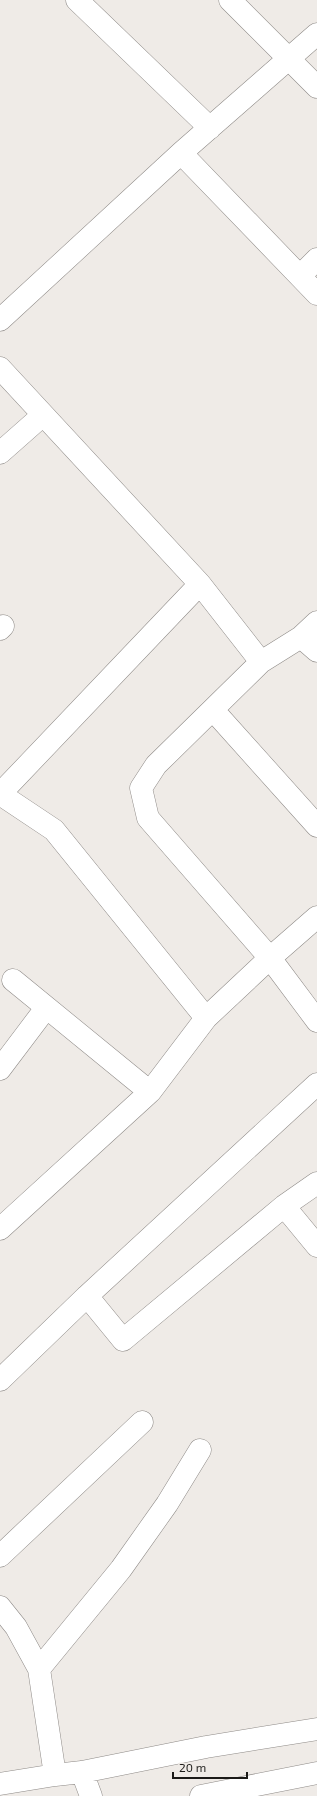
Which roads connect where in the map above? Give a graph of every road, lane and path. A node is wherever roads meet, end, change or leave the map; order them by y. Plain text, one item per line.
1 (77, 0) edge
2 (230, 0) edge
3 (317, 34) edge
4 (289, 59) junction
5 (317, 87) edge
6 (210, 128) junction
7 (181, 153) junction
8 (317, 259) edge
9 (300, 276) junction
10 (317, 294) edge
11 (2, 314) edge
12 (0, 368) edge
13 (43, 415) junction
14 (0, 453) edge
15 (200, 584) junction
16 (317, 622) edge
17 (301, 637) junction
18 (317, 651) edge
19 (261, 662) junction
20 (213, 710) junction
21 (0, 794) edge
22 (317, 826) edge
23 (317, 917) edge
24 (270, 958) junction
25 (13, 980) dead end
26 (46, 1008) junction
27 (206, 1018) junction
28 (317, 1021) edge
29 (0, 1069) edge
30 (317, 1084) edge
31 (150, 1092) junction
32 (317, 1183) edge
33 (284, 1206) junction
34 (0, 1229) edge
35 (317, 1246) edge
36 (87, 1296) junction
37 (0, 1380) edge
38 (142, 1422) dead end
39 (200, 1450) dead end
40 (0, 1556) edge
41 (0, 1607) edge
42 (40, 1669) junction
43 (317, 1729) edge
44 (82, 1772) junction
45 (317, 1773) edge
46 (55, 1775) junction
47 (0, 1784) edge
48 (91, 1796) edge
49 (201, 1796) edge

1 - 6 street
2 - 4 street
3 - 4 street
4 - 5 street
4 - 6 street
6 - 7 street
7 - 9 street
7 - 11 street
8 - 9 street
9 - 10 street
12 - 13 street
13 - 14 street
13 - 15 street
15 - 19 street
15 - 21 street
16 - 17 street
17 - 18 street
17 - 19 street
19 - 20 street
20 - 22 street
20 - 24 street
21 - 27 street
23 - 24 street
24 - 27 street
24 - 28 street
25 - 26 street
26 - 29 street
26 - 31 street
27 - 31 street
30 - 36 street
31 - 34 street
32 - 33 street
33 - 35 street
33 - 36 street
36 - 37 street
38 - 40 street
39 - 42 street
41 - 42 street
42 - 46 street
43 - 44 street
44 - 46 street
44 - 48 street
45 - 49 street
46 - 47 street

